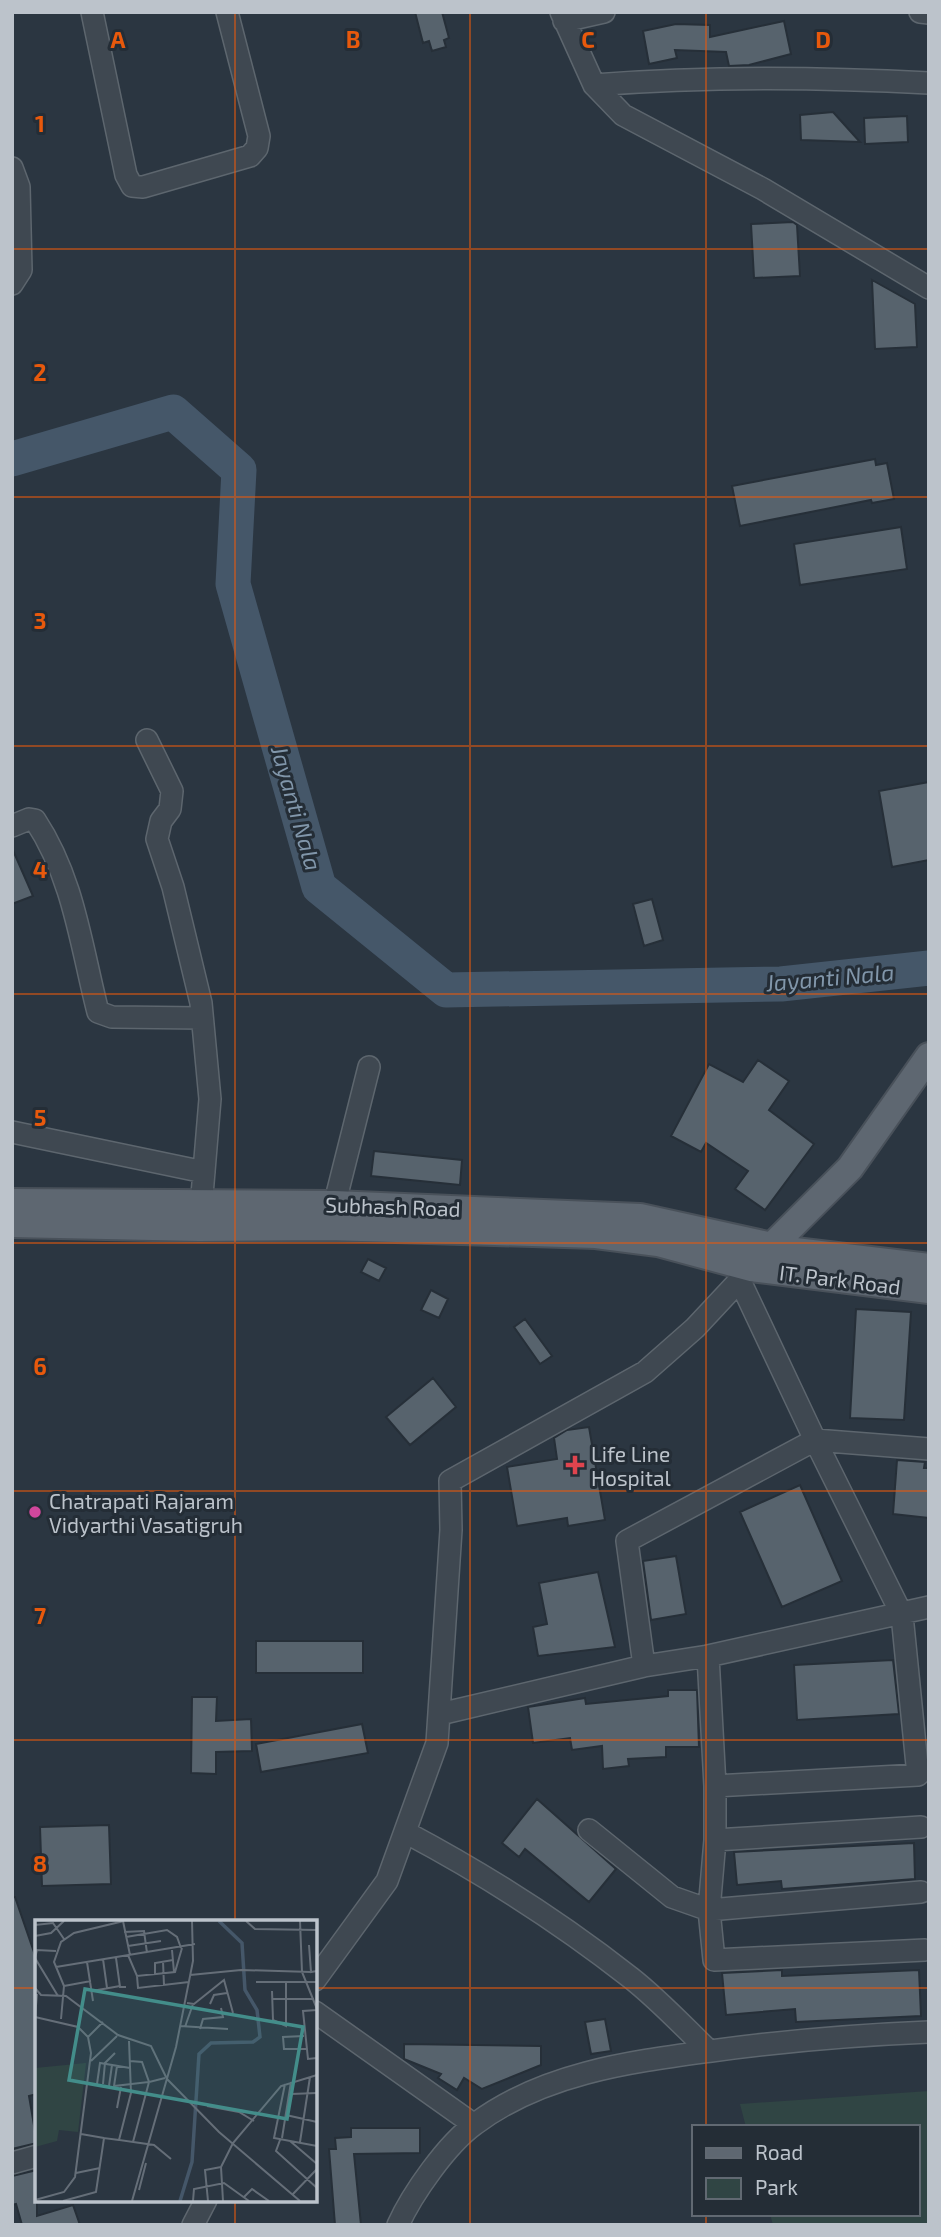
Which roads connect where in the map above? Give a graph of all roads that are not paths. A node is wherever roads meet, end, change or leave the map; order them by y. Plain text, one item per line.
1 (92, 12) edge
2 (227, 12) edge
3 (604, 12) edge
4 (920, 12) edge
5 (929, 13) edge
6 (563, 17) edge
7 (929, 83) edge
8 (594, 85) junction
9 (12, 167) edge
10 (12, 284) edge
11 (929, 288) edge
12 (147, 740) dead end
13 (12, 826) edge
14 (202, 1018) junction
15 (929, 1056) edge
16 (369, 1067) dead end
17 (12, 1132) edge
18 (204, 1172) junction
19 (12, 1202) edge
20 (332, 1215) junction
21 (200, 1216) junction
22 (12, 1224) edge
23 (771, 1245) junction
24 (929, 1267) edge
25 (745, 1274) junction
26 (929, 1290) edge
27 (815, 1440) junction
28 (929, 1449) edge
29 (929, 1607) edge
30 (902, 1615) junction
31 (708, 1656) junction
32 (643, 1666) junction
33 (921, 1713) edge
34 (440, 1714) junction
35 (715, 1787) junction
36 (921, 1827) dead end
37 (589, 1830) dead end
38 (407, 1833) junction
39 (715, 1840) junction
40 (921, 1892) dead end
41 (709, 1910) junction
42 (925, 1950) dead end
43 (317, 1977) edge
44 (317, 2013) edge
45 (929, 2032) edge
46 (709, 2052) junction
47 (473, 2124) junction
48 (35, 2157) edge
49 (12, 2163) edge
50 (205, 2202) edge
51 (193, 2225) edge
52 (397, 2225) edge

1 - 2 street
3 - 6 street
4 - 5 street
6 - 8 street
7 - 8 street
8 - 11 street
9 - 10 street
12 - 14 street
13 - 14 street
14 - 18 street
15 - 23 main road
16 - 20 street
17 - 18 street
18 - 21 street
19 - 21 main road, Subhash Road
20 - 21 main road, Subhash Road
20 - 23 main road, Subhash Road
20 - 25 main road, Subhash Road
21 - 22 main road, Subhash Road
23 - 24 main road, IT. Park Road
23 - 25 main road
25 - 26 main road, IT. Park Road
25 - 27 street
25 - 34 street
27 - 28 street
27 - 30 street
27 - 32 street
29 - 30 street
30 - 31 street
30 - 33 street
31 - 32 street
31 - 35 street
32 - 34 street
33 - 35 street
34 - 38 street
35 - 39 street
36 - 39 street
37 - 41 street
38 - 43 street
38 - 46 street
39 - 41 street
40 - 41 street
41 - 42 street
44 - 47 street
45 - 46 street
46 - 47 street
47 - 52 street
48 - 49 street
50 - 51 street

